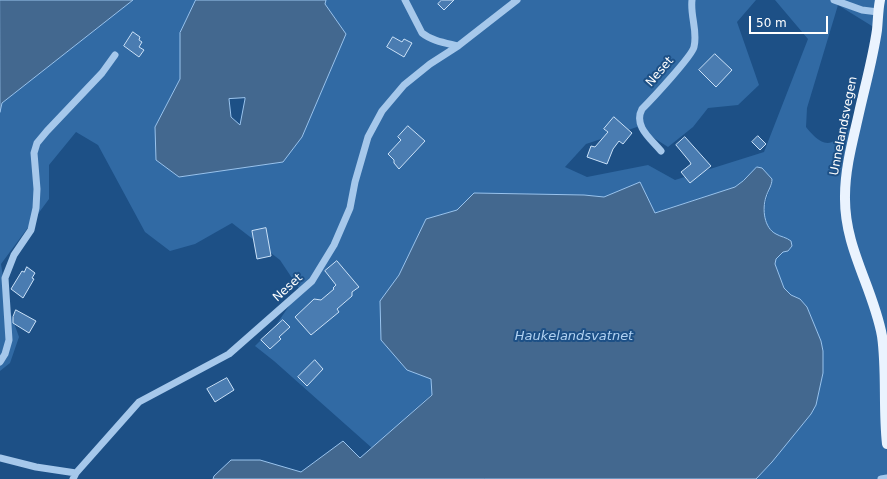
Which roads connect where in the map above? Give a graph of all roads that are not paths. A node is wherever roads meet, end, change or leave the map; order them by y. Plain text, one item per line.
1 (405, 0) edge
2 (517, 0) edge
3 (692, 0) edge
4 (834, 0) edge
5 (880, 0) edge
6 (878, 12) junction
7 (458, 46) junction
8 (114, 55) dead end
9 (661, 151) dead end
10 (0, 362) edge
11 (887, 444) edge
12 (0, 458) edge
13 (75, 476) edge
14 (887, 478) edge
15 (881, 479) edge

1 - 7 street
2 - 7 street, Neset
3 - 9 street, Neset
4 - 6 street
5 - 6 main road, Unnelandsvegen
6 - 11 main road, Unnelandsvegen
7 - 13 street, Neset
8 - 10 street
12 - 13 street, Neset
14 - 15 street

